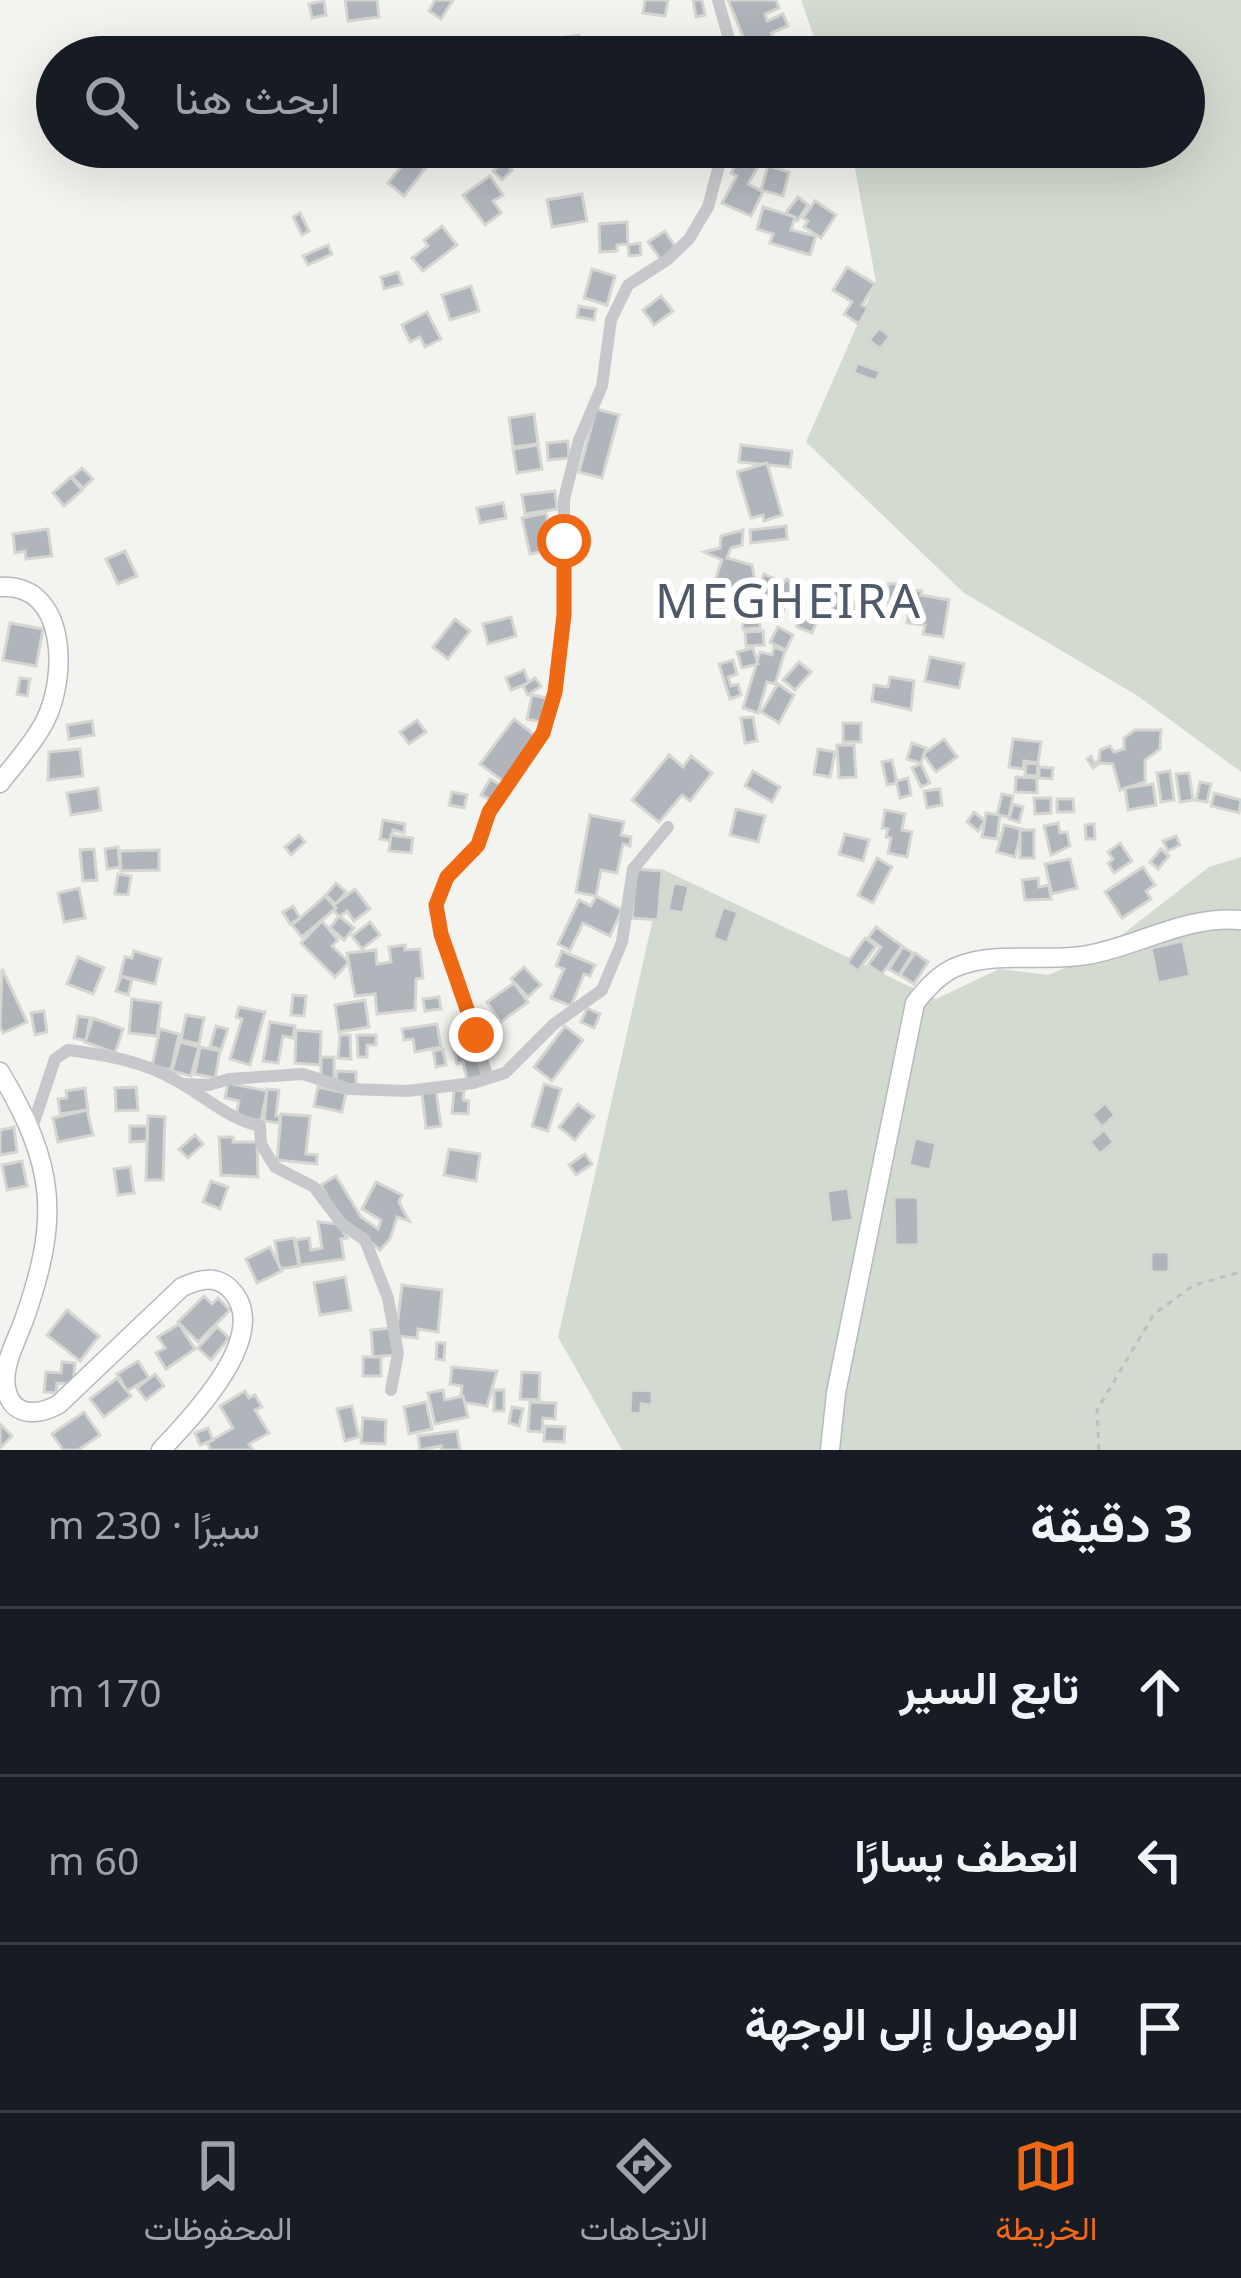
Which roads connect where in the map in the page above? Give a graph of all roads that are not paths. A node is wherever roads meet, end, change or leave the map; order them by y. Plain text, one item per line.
1 (718, 0) edge
2 (728, 36) edge
3 (718, 168) edge
4 (0, 586) edge
5 (0, 783) edge
6 (668, 827) dead end
7 (1241, 920) edge
8 (488, 1078) junction
9 (3, 1084) edge
10 (183, 1084) junction
11 (32, 1131) junction
12 (391, 1390) dead end
13 (161, 1450) edge
14 (830, 1450) edge

1 - 2 street
3 - 8 street
4 - 5 main road
6 - 8 street
7 - 14 main road
8 - 10 street
9 - 11 main road
10 - 11 street
10 - 12 street
11 - 13 main road

